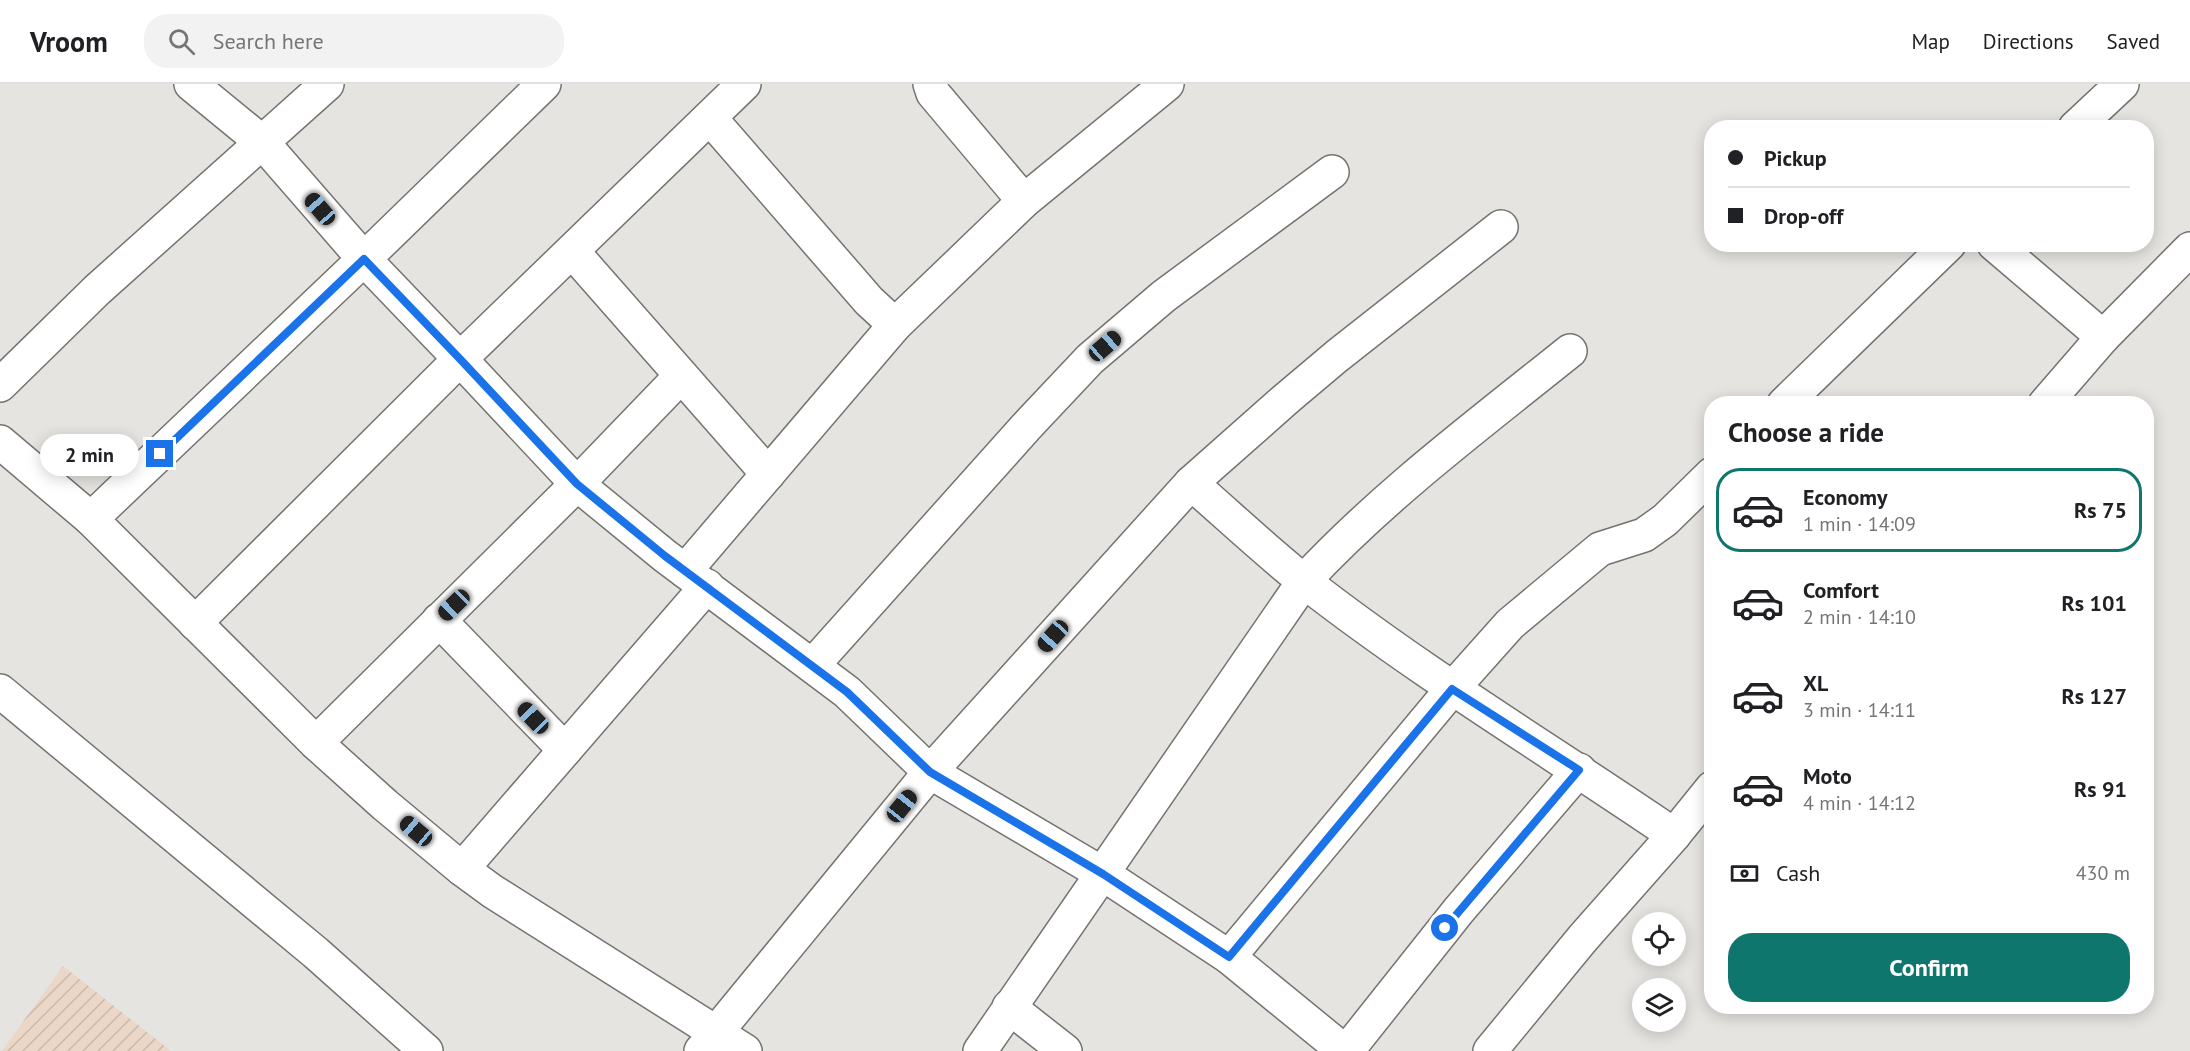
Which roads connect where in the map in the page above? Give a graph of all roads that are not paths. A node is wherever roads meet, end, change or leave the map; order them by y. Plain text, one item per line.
1 (191, 84) edge
2 (327, 84) edge
3 (544, 84) edge
4 (744, 84) edge
5 (930, 84) edge
6 (1167, 84) edge
7 (2122, 84) edge
8 (710, 118) junction
9 (2084, 120) edge
10 (262, 143) junction
11 (1332, 172) dead end
12 (1024, 201) junction
13 (1502, 227) dead end
14 (2190, 249) edge
15 (572, 251) junction
16 (1941, 252) edge
17 (2003, 252) edge
18 (364, 259) junction
19 (895, 325) junction
20 (2103, 337) junction
21 (1570, 351) dead end
22 (460, 359) junction
23 (681, 376) junction
24 (0, 385) edge
25 (1792, 396) edge
26 (2052, 396) edge
27 (0, 442) edge
28 (768, 474) junction
29 (1704, 482) edge
30 (1191, 483) junction
31 (577, 484) junction
32 (92, 519) junction
33 (696, 579) junction
34 (1304, 582) junction
35 (439, 620) junction
36 (195, 622) junction
37 (813, 665) junction
38 (1452, 689) junction
39 (0, 691) edge
40 (316, 743) junction
41 (565, 750) junction
42 (1579, 770) junction
43 (930, 772) junction
44 (1704, 798) edge
45 (1674, 835) junction
46 (462, 869) junction
47 (1103, 874) junction
48 (1229, 957) junction
49 (1009, 1007) junction
50 (709, 1042) edge
51 (426, 1051) edge
52 (745, 1051) edge
53 (980, 1051) edge
54 (1065, 1051) edge
55 (1345, 1051) edge
56 (1490, 1051) edge

1 - 10 street
2 - 10 street
3 - 18 street
4 - 8 street
5 - 12 street
6 - 12 street
7 - 9 street
8 - 15 street
8 - 19 street
10 - 18 street
10 - 24 street
11 - 37 street
12 - 19 street
13 - 30 street
14 - 20 street
15 - 22 street
15 - 23 street
16 - 25 street
17 - 20 street
18 - 22 street
18 - 32 street
19 - 28 street
20 - 26 street
21 - 34 street
22 - 31 street
22 - 36 street
23 - 28 street
23 - 31 street
27 - 32 street
28 - 33 street
29 - 38 street
30 - 34 street
30 - 43 street
31 - 33 street
31 - 35 street
32 - 36 street
33 - 37 street
33 - 41 street
34 - 38 street
34 - 47 street
35 - 40 street
35 - 41 street
36 - 40 street
37 - 43 street
38 - 42 street
38 - 48 street
39 - 51 street
40 - 46 street
41 - 46 street
42 - 45 street
42 - 55 street
43 - 47 street
43 - 50 street
44 - 45 street
45 - 56 street
46 - 50 street
47 - 48 street
47 - 49 street
48 - 55 street
49 - 53 street
49 - 54 street
50 - 52 street

